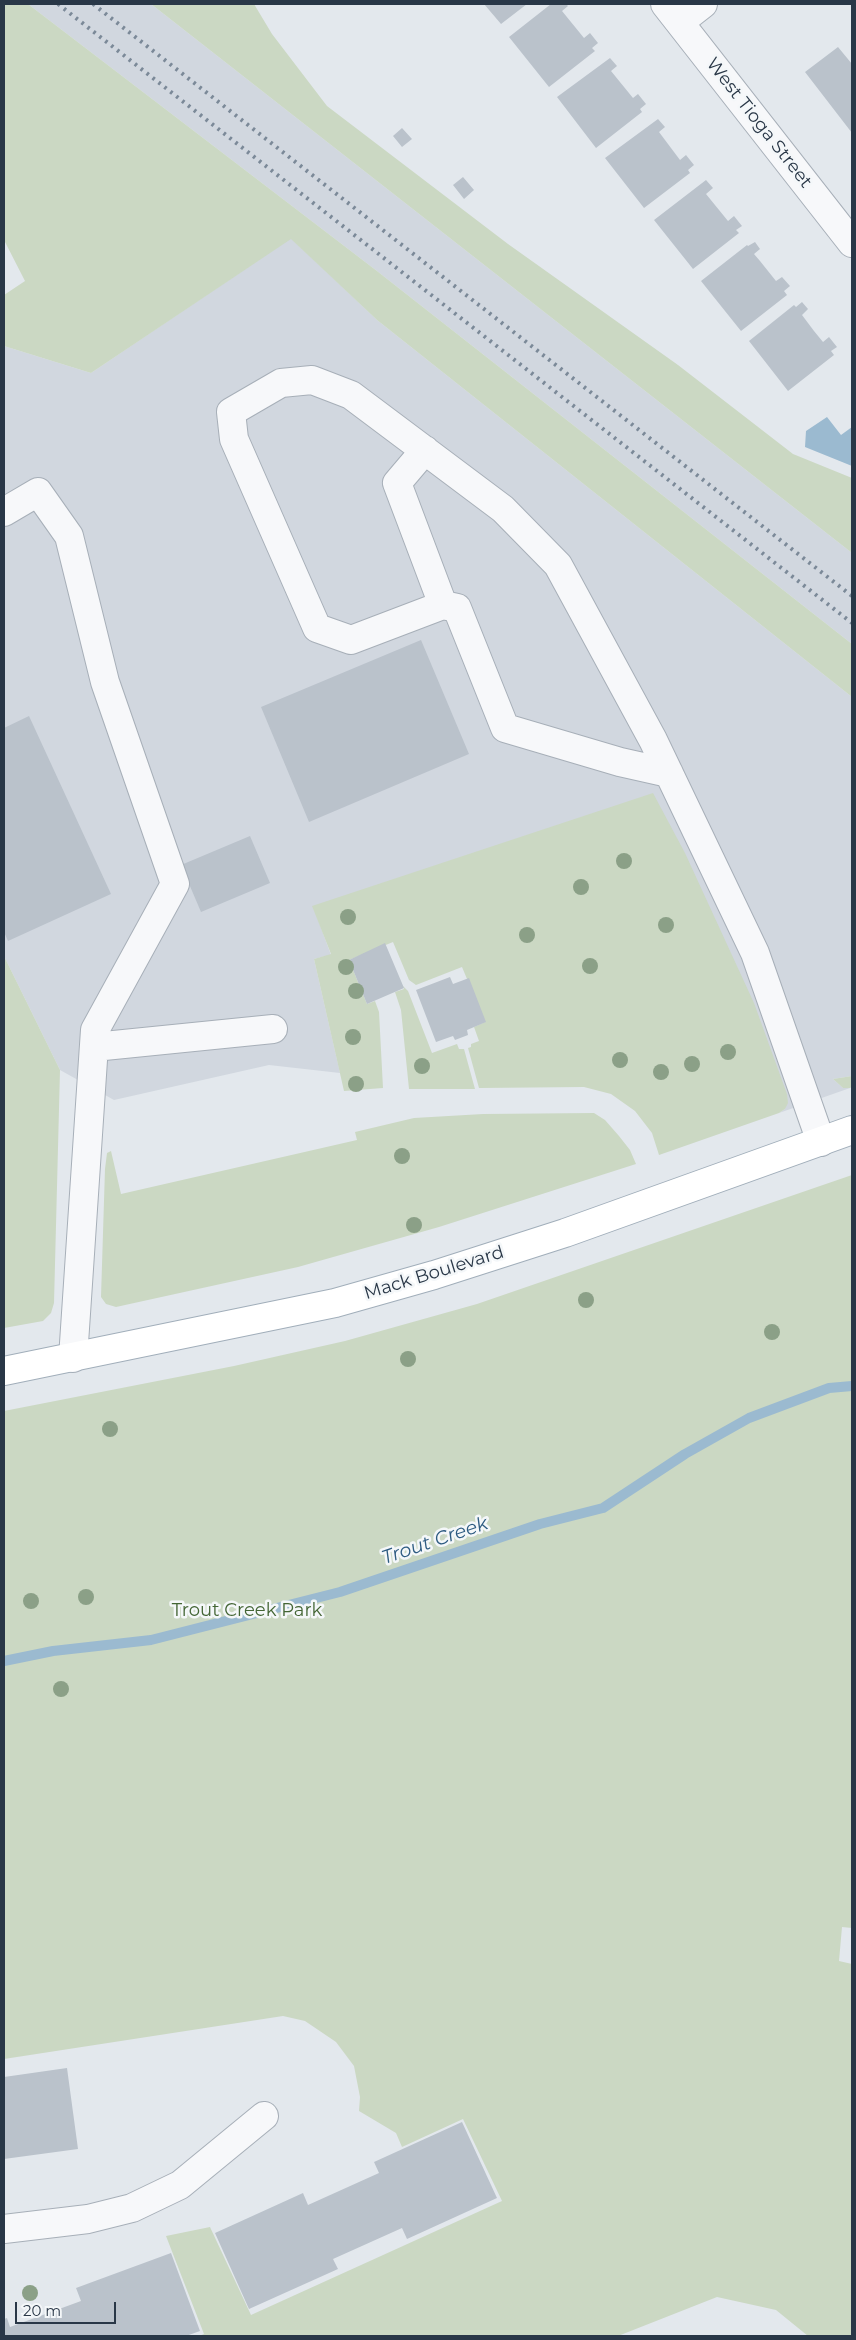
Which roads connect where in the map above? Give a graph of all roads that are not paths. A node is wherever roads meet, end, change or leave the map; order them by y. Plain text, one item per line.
1 (703, 4) edge
2 (672, 13) edge
3 (852, 242) edge
4 (425, 450) junction
5 (4, 512) edge
6 (443, 604) junction
7 (669, 773) junction
8 (274, 1029) dead end
9 (94, 1047) junction
10 (852, 1130) edge
11 (821, 1142) junction
12 (73, 1358) junction
13 (4, 1371) edge
14 (264, 2116) dead end
15 (4, 2229) edge

1 - 2 street
2 - 3 street, West Tioga Street
4 - 6 street
4 - 6 street
4 - 7 street
5 - 9 street
6 - 7 street
7 - 11 street
8 - 9 street
9 - 12 street
10 - 11 main road, Mack Boulevard
11 - 12 main road, Mack Boulevard
12 - 13 main road, Mack Boulevard
14 - 15 street

